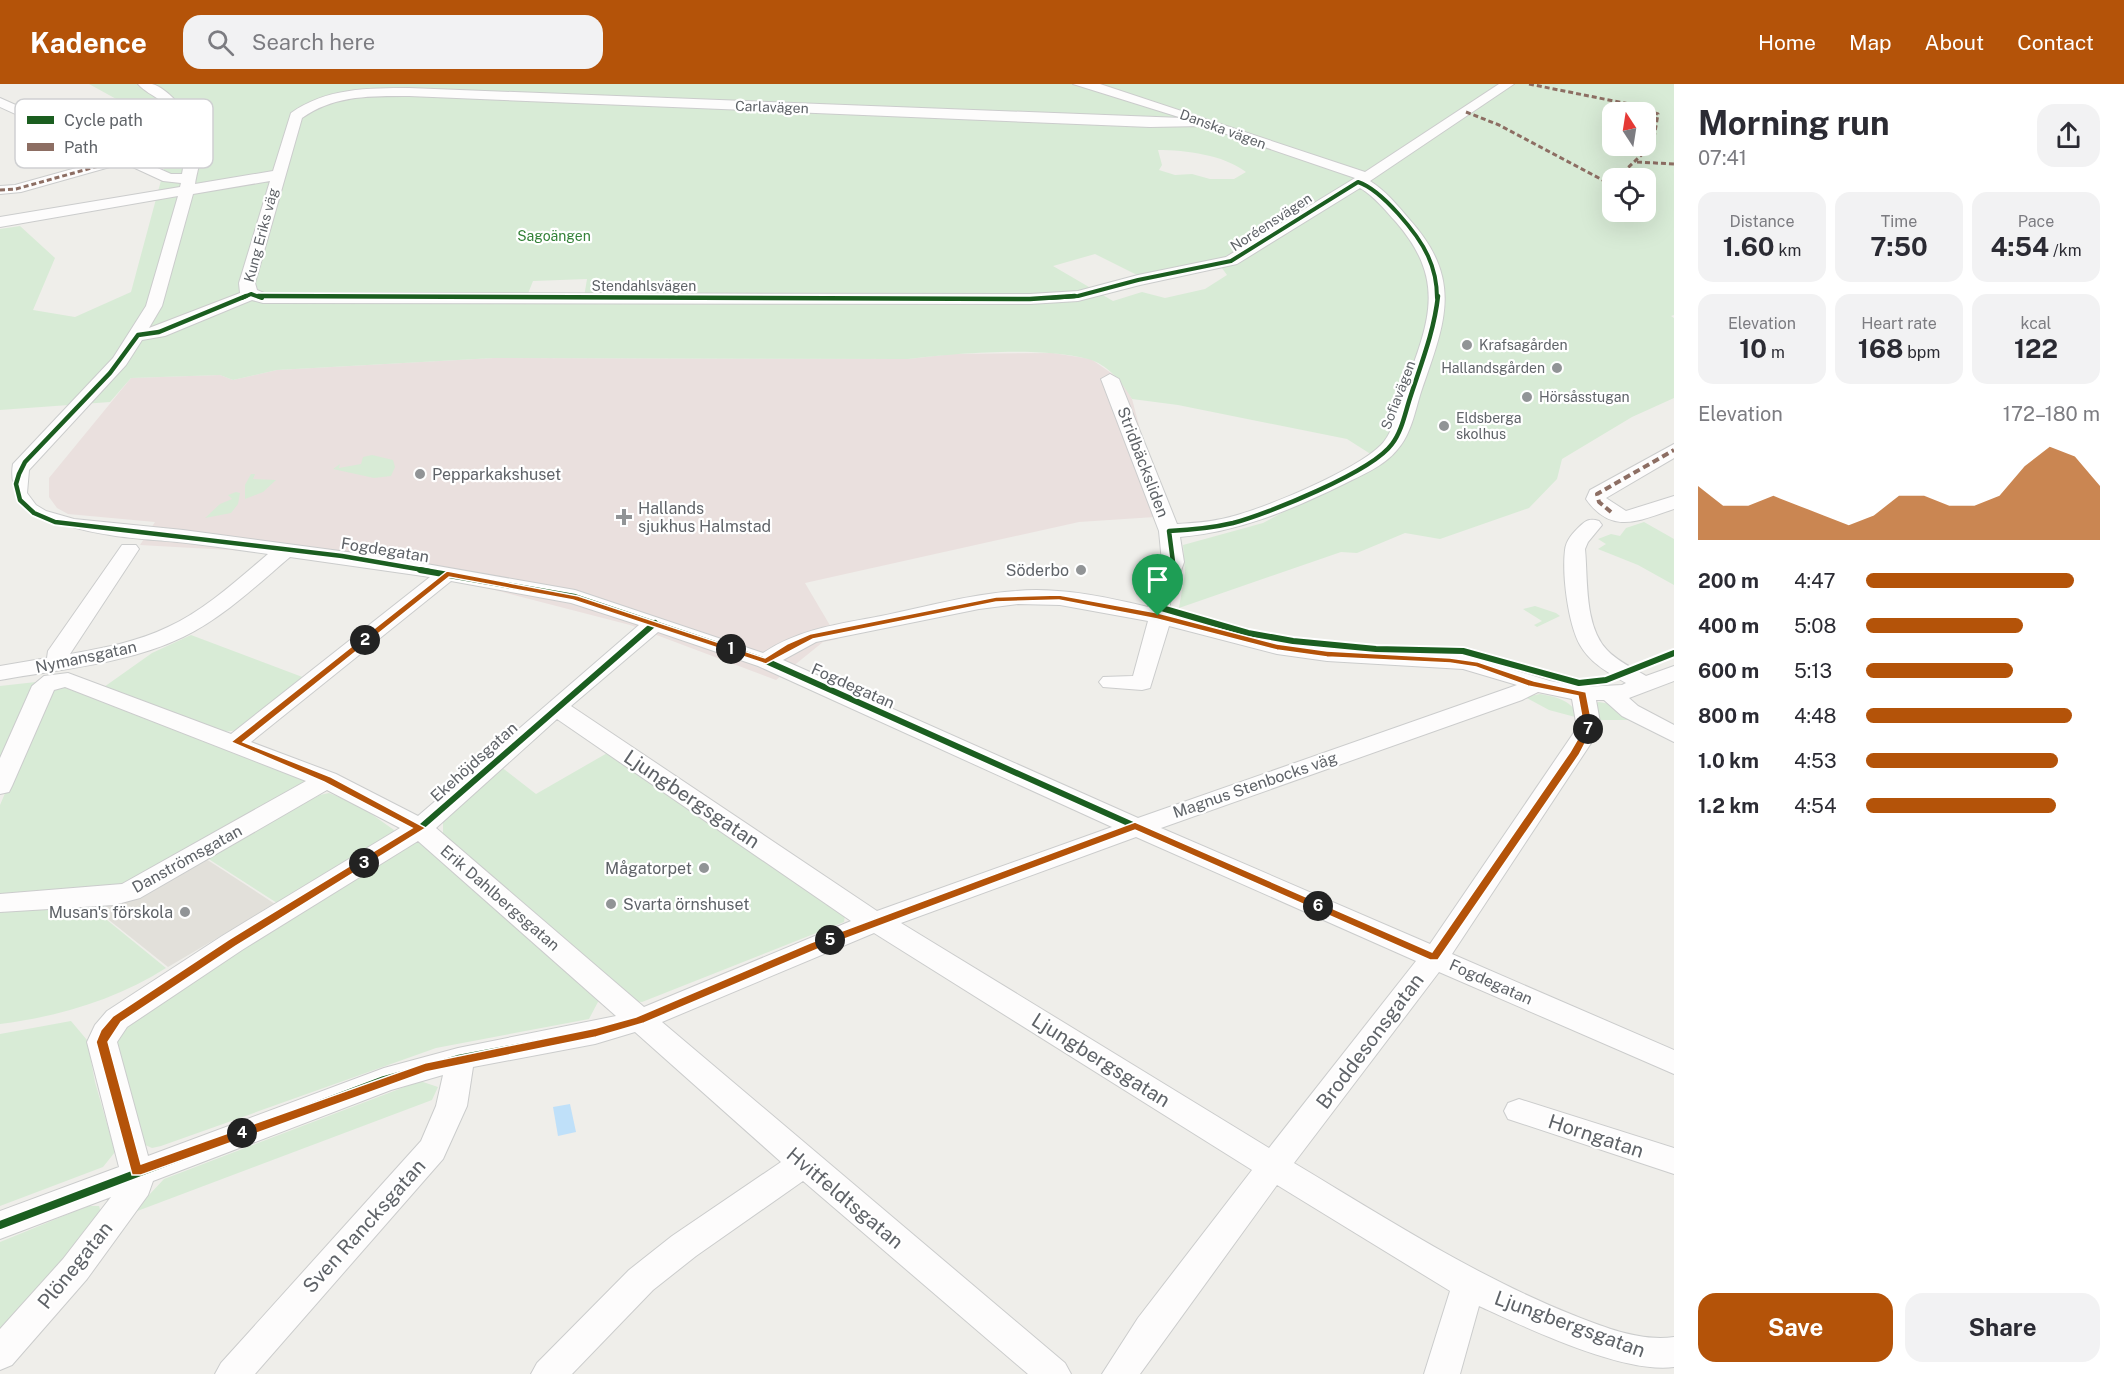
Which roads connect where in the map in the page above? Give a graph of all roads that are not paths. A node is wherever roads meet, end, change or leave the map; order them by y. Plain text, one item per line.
1 (144, 84) edge
2 (1079, 84) edge
3 (1508, 84) edge
4 (342, 97) joint
5 (164, 99) edge
6 (0, 102) edge
7 (15, 109) edge
8 (1202, 122) junction
9 (92, 168) edge
10 (145, 168) edge
11 (190, 168) edge
12 (277, 175) junction
13 (1362, 180) junction
14 (187, 184) junction
15 (0, 190) edge
16 (0, 222) edge
17 (1156, 276) joint
18 (251, 294) junction
19 (138, 335) junction
20 (1110, 380) dead end
21 (1674, 450) edge
22 (1674, 502) edge
23 (1602, 519) junction
24 (1169, 531) junction
25 (129, 549) dead end
26 (286, 549) junction
27 (447, 574) junction
28 (1158, 616) junction
29 (656, 623) junction
30 (766, 662) junction
31 (0, 673) edge
32 (53, 673) junction
33 (1674, 673) edge
34 (1111, 682) dead end
35 (1532, 684) junction
36 (1646, 685) junction
37 (1584, 693) junction
38 (556, 707) junction
39 (1674, 735) edge
40 (236, 742) junction
41 (327, 780) junction
42 (0, 786) edge
43 (1135, 826) junction
44 (420, 828) junction
45 (0, 903) edge
46 (877, 922) junction
47 (1434, 957) junction
48 (640, 1020) junction
49 (458, 1059) junction
50 (1674, 1063) edge
51 (1519, 1111) dead end
52 (1674, 1161) edge
53 (804, 1162) junction
54 (1274, 1167) junction
55 (136, 1171) junction
56 (0, 1225) edge
57 (1469, 1284) junction
58 (1674, 1352) edge
59 (0, 1353) edge
60 (233, 1374) edge
61 (549, 1374) edge
62 (1053, 1374) edge
63 (1120, 1374) edge
64 (1442, 1374) edge

1 - 5 street, Fogdegatan
2 - 8 street, Danska vägen
3 - 13 street, Noréensvägen
4 - 8 street, Carlavägen
4 - 12 street, Kung Eriks väg
6 - 7 street
8 - 13 street, Danska vägen
9 - 15 street
10 - 14 street
11 - 14 street, Fogdegatan
12 - 14 street, Kung Eriks väg
12 - 18 street, Kung Eriks väg
13 - 17 street, Noréensvägen
13 - 24 street, Sofiavägen
14 - 16 street, Kung Eriks väg
14 - 19 street, Fogdegatan
17 - 18 street, Stendahlsvägen
18 - 19 street
19 - 26 street, Fogdegatan
20 - 24 street, Stridbäcksliden
21 - 23 street
22 - 23 street
23 - 36 street
24 - 28 street, Stridbäcksliden
25 - 32 street
26 - 27 street, Fogdegatan
26 - 32 street, Nymansgatan
27 - 29 street, Fogdegatan
27 - 40 street
28 - 30 street
28 - 34 street, Stridbäcksliden
28 - 35 street
29 - 30 street, Fogdegatan
29 - 38 street, Ekehöjdsgatan
30 - 43 street, Fogdegatan
31 - 32 street, Nymansgatan
32 - 40 street, Erik Dahlbergsgatan
32 - 42 street
33 - 36 street
35 - 37 street
35 - 43 street, Magnus Stenbocks väg
36 - 37 street
37 - 39 street
37 - 47 street, Broddesonsgatan
38 - 44 street, Ekehöjdsgatan
38 - 46 street, Ljungbergsgatan
40 - 41 street, Erik Dahlbergsgatan
41 - 44 street, Erik Dahlbergsgatan
41 - 45 street, Danströmsgatan
43 - 46 street, Magnus Stenbocks väg
43 - 47 street, Fogdegatan
44 - 48 street, Erik Dahlbergsgatan
44 - 55 street, Ekehöjdsgatan
46 - 48 street, Magnus Stenbocks väg
46 - 54 street, Ljungbergsgatan
47 - 50 street, Fogdegatan
47 - 54 street, Broddesonsgatan
48 - 49 street, Magnus Stenbocks väg
48 - 53 street, Hvitfeldtsgatan
49 - 55 street, Magnus Stenbocks väg
49 - 60 street, Sven Rancksgatan
51 - 52 street, Horngatan
53 - 61 street
53 - 62 street, Hvitfeldtsgatan
54 - 57 street, Ljungbergsgatan
54 - 63 street, Broddesonsgatan
55 - 56 street, Magnus Stenbocks väg
55 - 59 street, Plönegatan
57 - 58 street, Ljungbergsgatan
57 - 64 street

